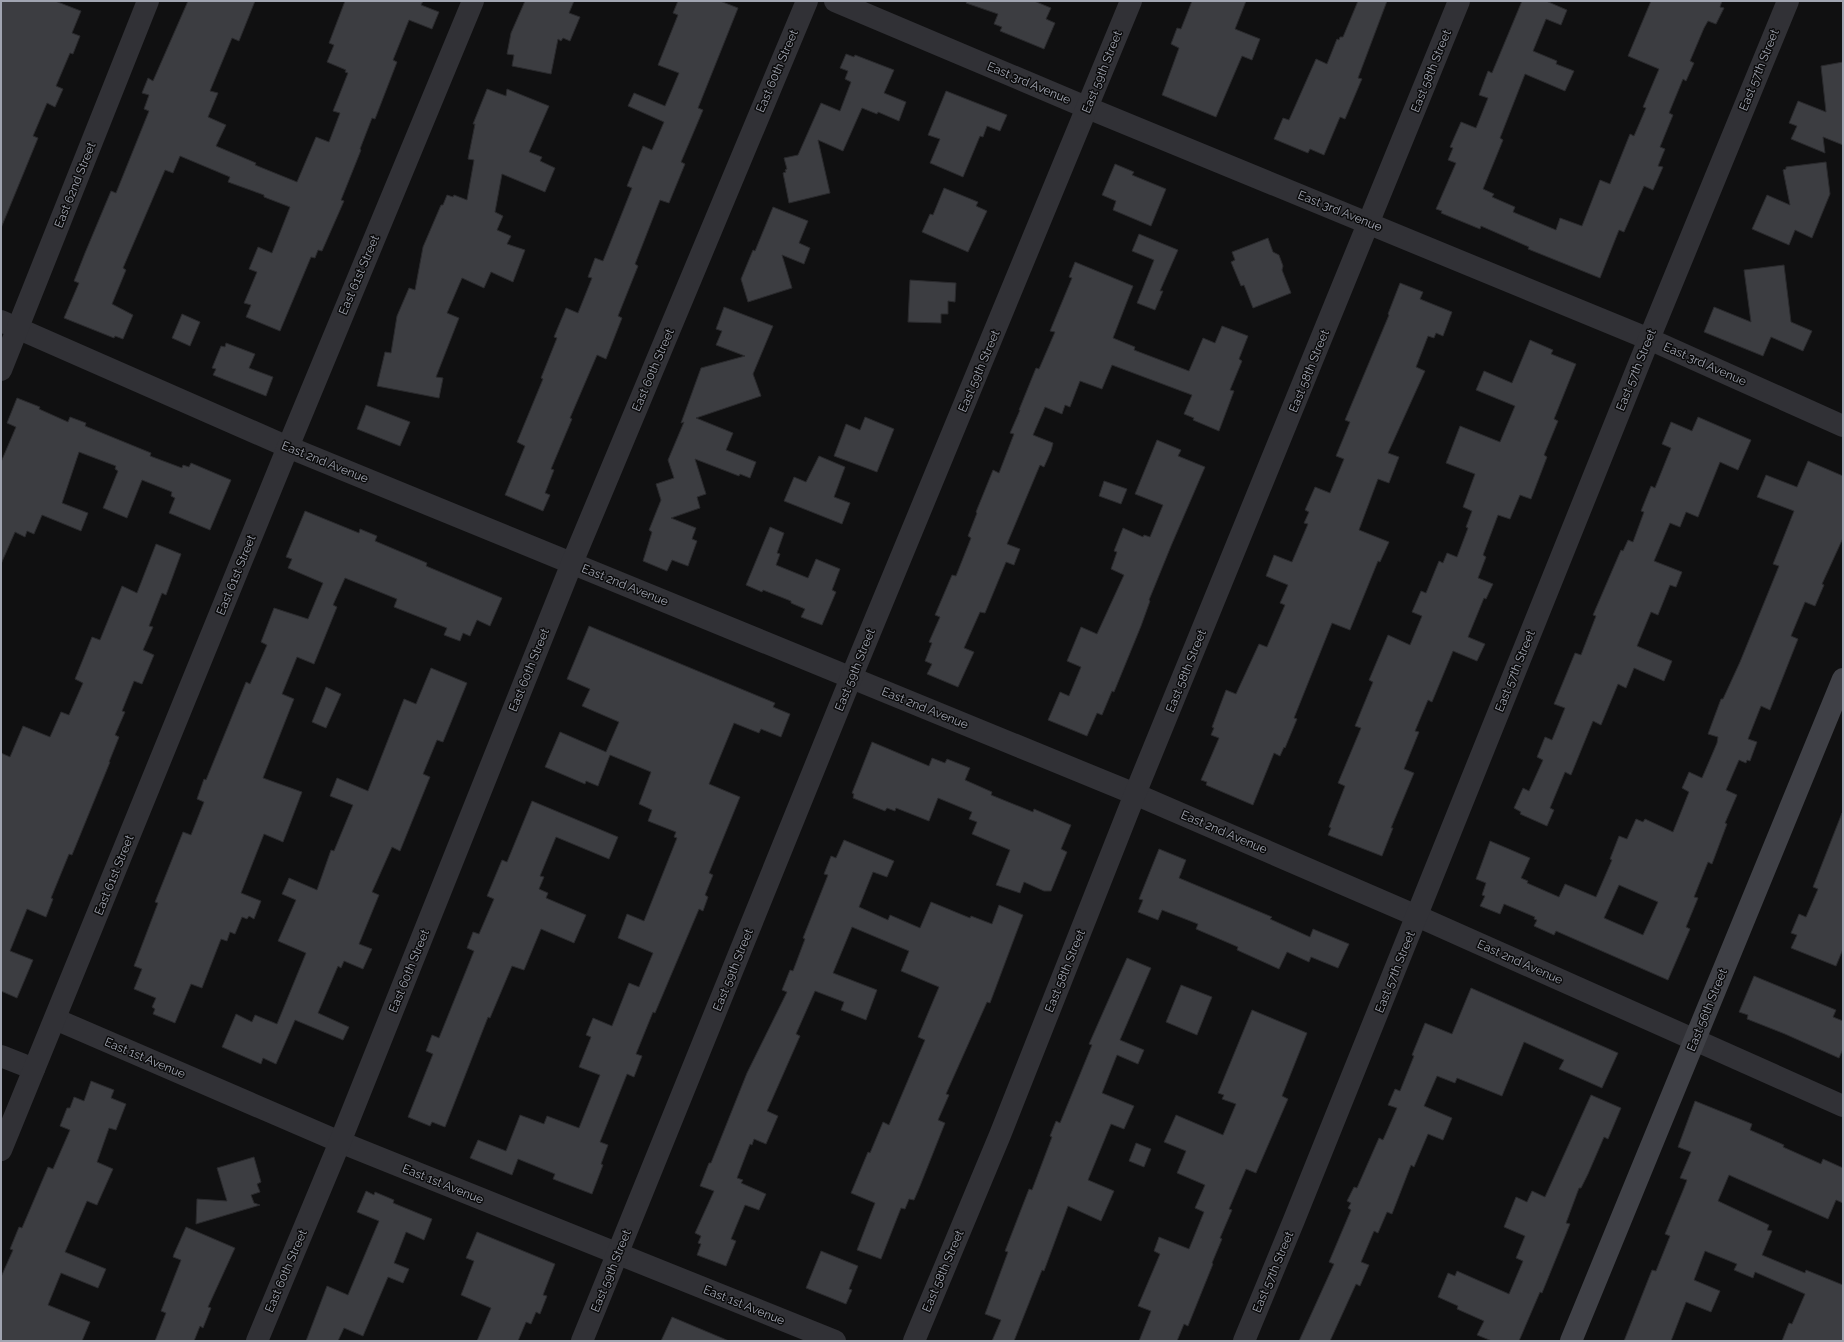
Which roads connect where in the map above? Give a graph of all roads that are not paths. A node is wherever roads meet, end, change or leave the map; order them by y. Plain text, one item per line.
1 (148, 1) edge
2 (473, 1) edge
3 (807, 1) edge
4 (835, 1) edge
5 (1131, 1) edge
6 (1459, 1) edge
7 (1788, 1) edge
8 (1088, 108) junction
9 (1369, 223) junction
10 (10, 324) edge
11 (1649, 339) junction
12 (1, 370) edge
13 (1843, 426) edge
14 (288, 447) junction
15 (572, 563) junction
16 (851, 678) junction
17 (1843, 679) edge
18 (1135, 794) junction
19 (1417, 916) junction
20 (55, 1019) junction
21 (1695, 1040) junction
22 (1, 1056) edge
23 (34, 1069) junction
24 (1843, 1106) edge
25 (340, 1142) junction
26 (1, 1150) edge
27 (618, 1254) junction
28 (257, 1341) edge
29 (582, 1341) edge
30 (835, 1341) edge
31 (914, 1341) edge
32 (1244, 1341) edge
33 (1571, 1341) edge

1 - 10 street, East 62nd Street
2 - 14 street, East 61st Street
3 - 15 street, East 60th Street
4 - 8 street, East 3rd Avenue
5 - 8 street, East 59th Street
6 - 9 street, East 58th Street
7 - 11 street, East 57th Street
8 - 9 street, East 3rd Avenue
8 - 16 street, East 59th Street
9 - 11 street, East 3rd Avenue
9 - 18 street, East 58th Street
10 - 12 street, East 62nd Street
10 - 14 street, East 2nd Avenue
11 - 13 street, East 3rd Avenue
11 - 19 street, East 57th Street
14 - 15 street, East 2nd Avenue
14 - 20 street, East 61st Street
15 - 16 street, East 2nd Avenue
15 - 25 street, East 60th Street
16 - 18 street, East 2nd Avenue
16 - 27 street, East 59th Street
17 - 21 street, East 56th Street
18 - 19 street, East 2nd Avenue
18 - 31 street, East 58th Street
19 - 21 street, East 2nd Avenue
19 - 32 street, East 57th Street
20 - 23 street, East 61st Street
20 - 25 street, East 1st Avenue
21 - 24 street, East 2nd Avenue
21 - 33 street, East 56th Street
22 - 23 street
23 - 26 street, East 61st Street
25 - 27 street, East 1st Avenue
25 - 28 street, East 60th Street
27 - 29 street, East 59th Street
27 - 30 street, East 1st Avenue

